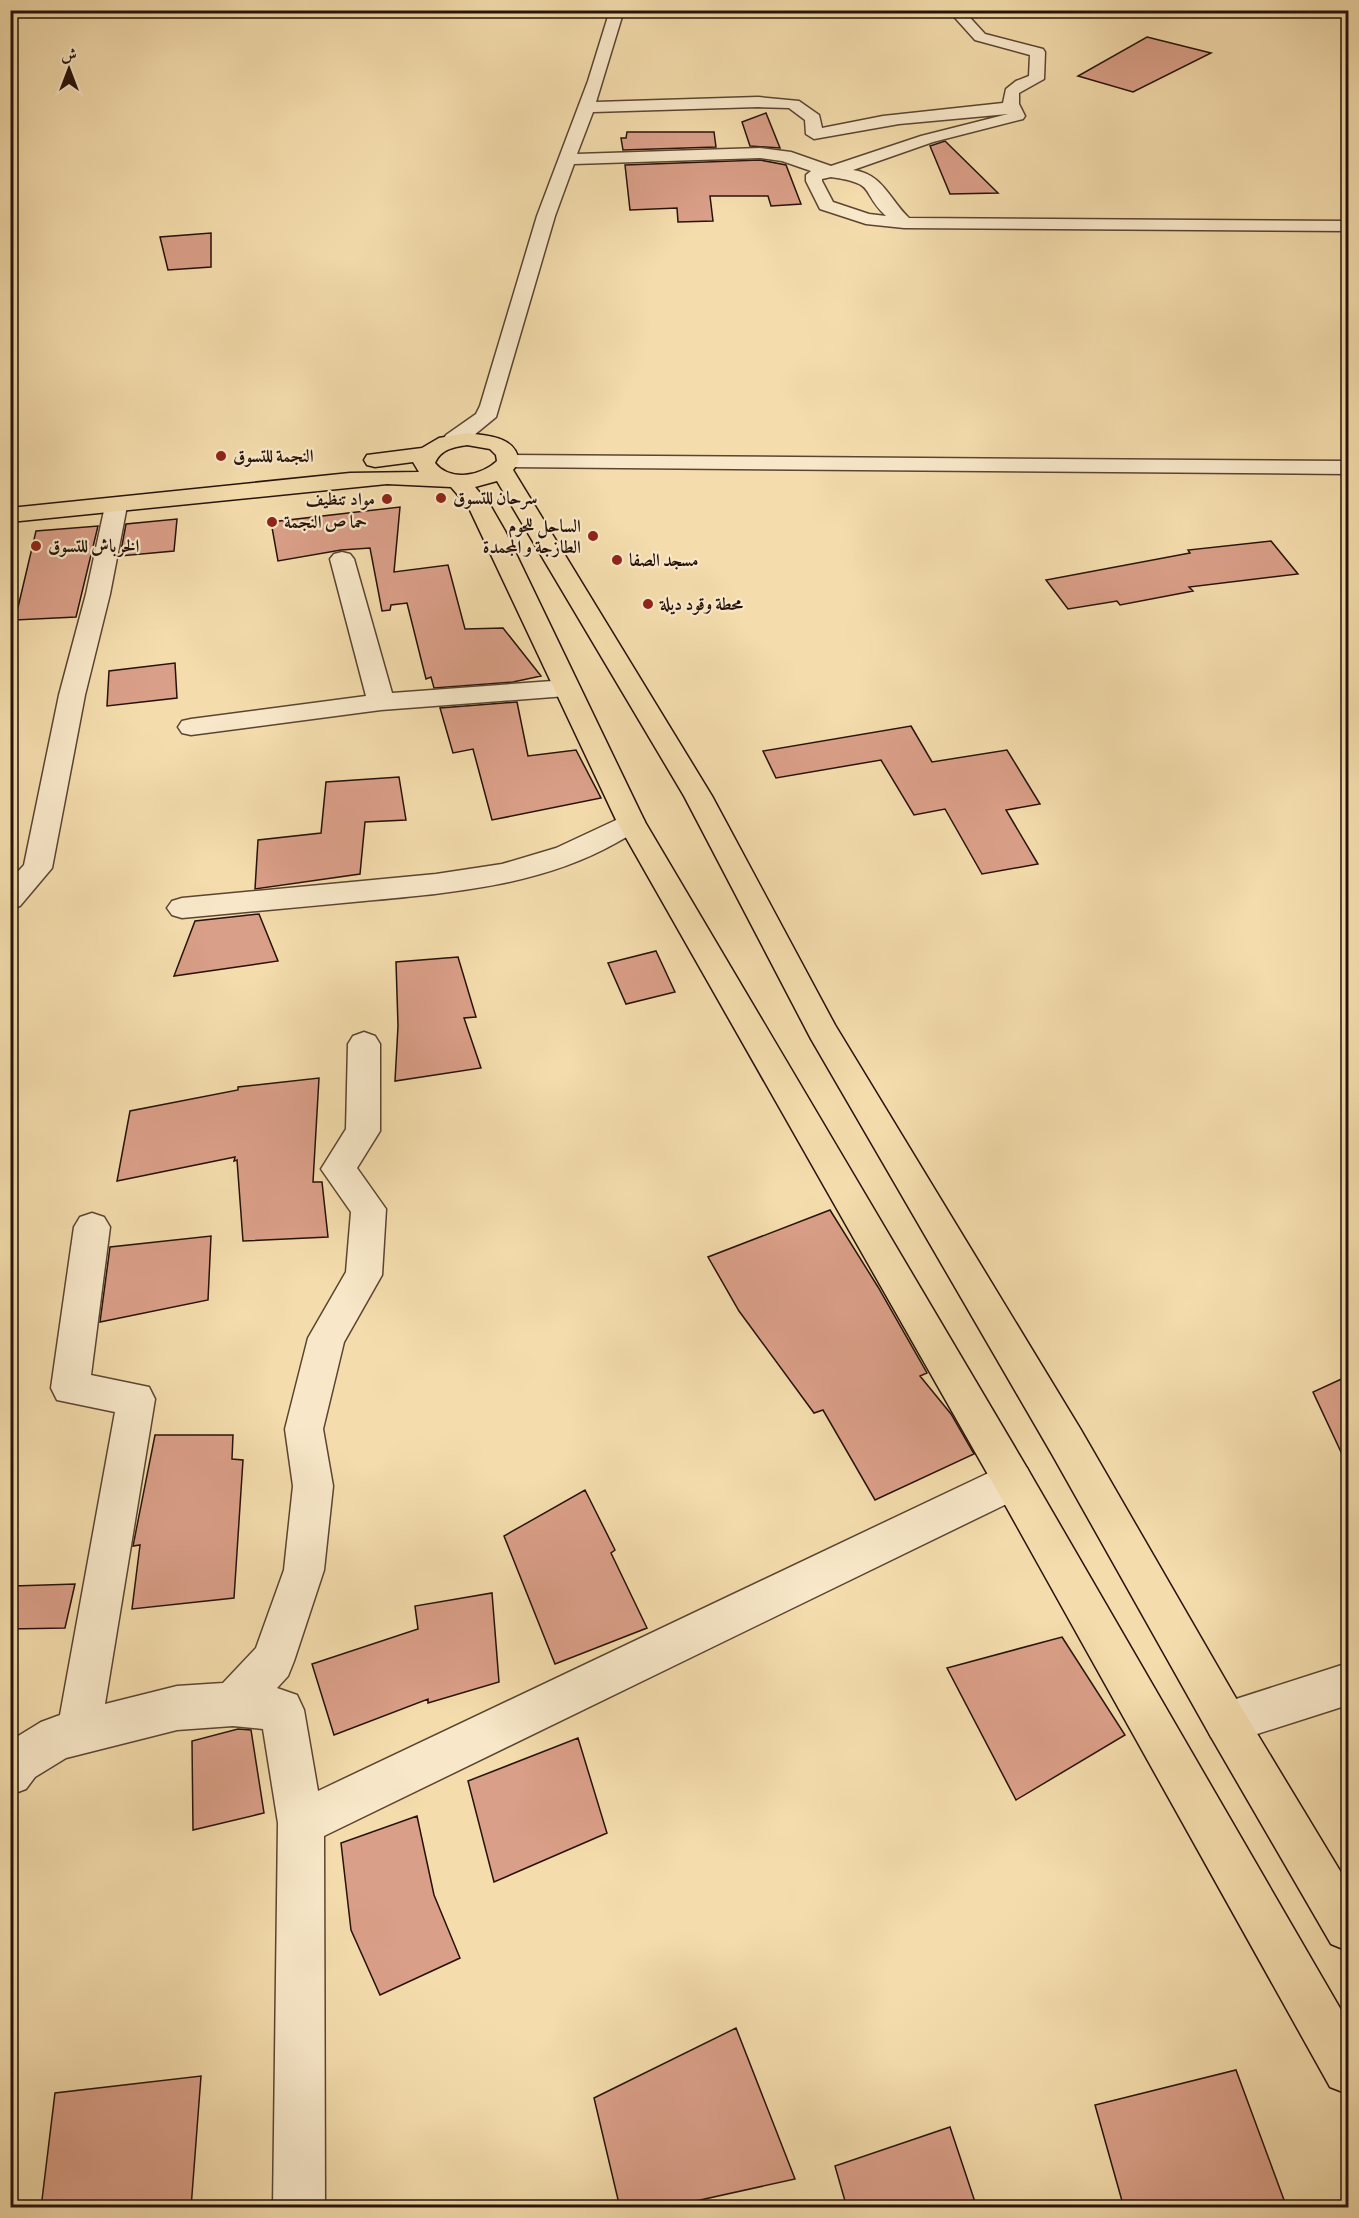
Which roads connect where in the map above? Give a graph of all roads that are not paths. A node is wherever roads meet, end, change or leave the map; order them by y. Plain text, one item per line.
1 (617, 10) edge
2 (955, 10) edge
3 (586, 107) junction
4 (1013, 107) junction
5 (567, 159) junction
6 (831, 172) junction
7 (904, 223) junction
8 (1348, 226) edge
9 (490, 405) junction
10 (454, 440) junction
11 (427, 454) junction
12 (502, 458) junction
13 (1348, 468) edge
14 (449, 480) junction
15 (10, 494) edge
16 (116, 506) junction
17 (10, 515) edge
18 (342, 559) dead end
19 (566, 688) junction
20 (381, 702) junction
21 (191, 727) dead end
22 (631, 822) junction
23 (10, 899) edge
24 (182, 908) dead end
25 (364, 1044) dead end
26 (92, 1227) dead end
27 (1013, 1481) junction
28 (1348, 1683) edge
29 (233, 1704) junction
30 (1226, 1722) junction
31 (79, 1732) junction
32 (10, 1773) edge
33 (301, 1823) junction
34 (1348, 1927) edge
35 (1348, 2069) edge
36 (299, 2208) edge

1 - 3 street
2 - 4 street
3 - 4 street
3 - 5 street
4 - 6 street
5 - 6 street
5 - 9 street
6 - 7 street
6 - 7 street
7 - 8 street
9 - 10 street
9 - 12 street
10 - 11 main road
10 - 12 main road
11 - 14 main road
11 - 15 main road
12 - 13 street
12 - 14 main road
12 - 30 main road
14 - 16 main road
14 - 19 main road
16 - 17 main road
16 - 23 street
18 - 20 street
19 - 20 street
19 - 22 main road
20 - 21 street
22 - 24 street
22 - 27 main road
25 - 29 street
26 - 31 street
27 - 33 street
27 - 35 main road
28 - 30 street
29 - 31 street
29 - 33 street
30 - 34 main road
31 - 32 street
33 - 36 street

